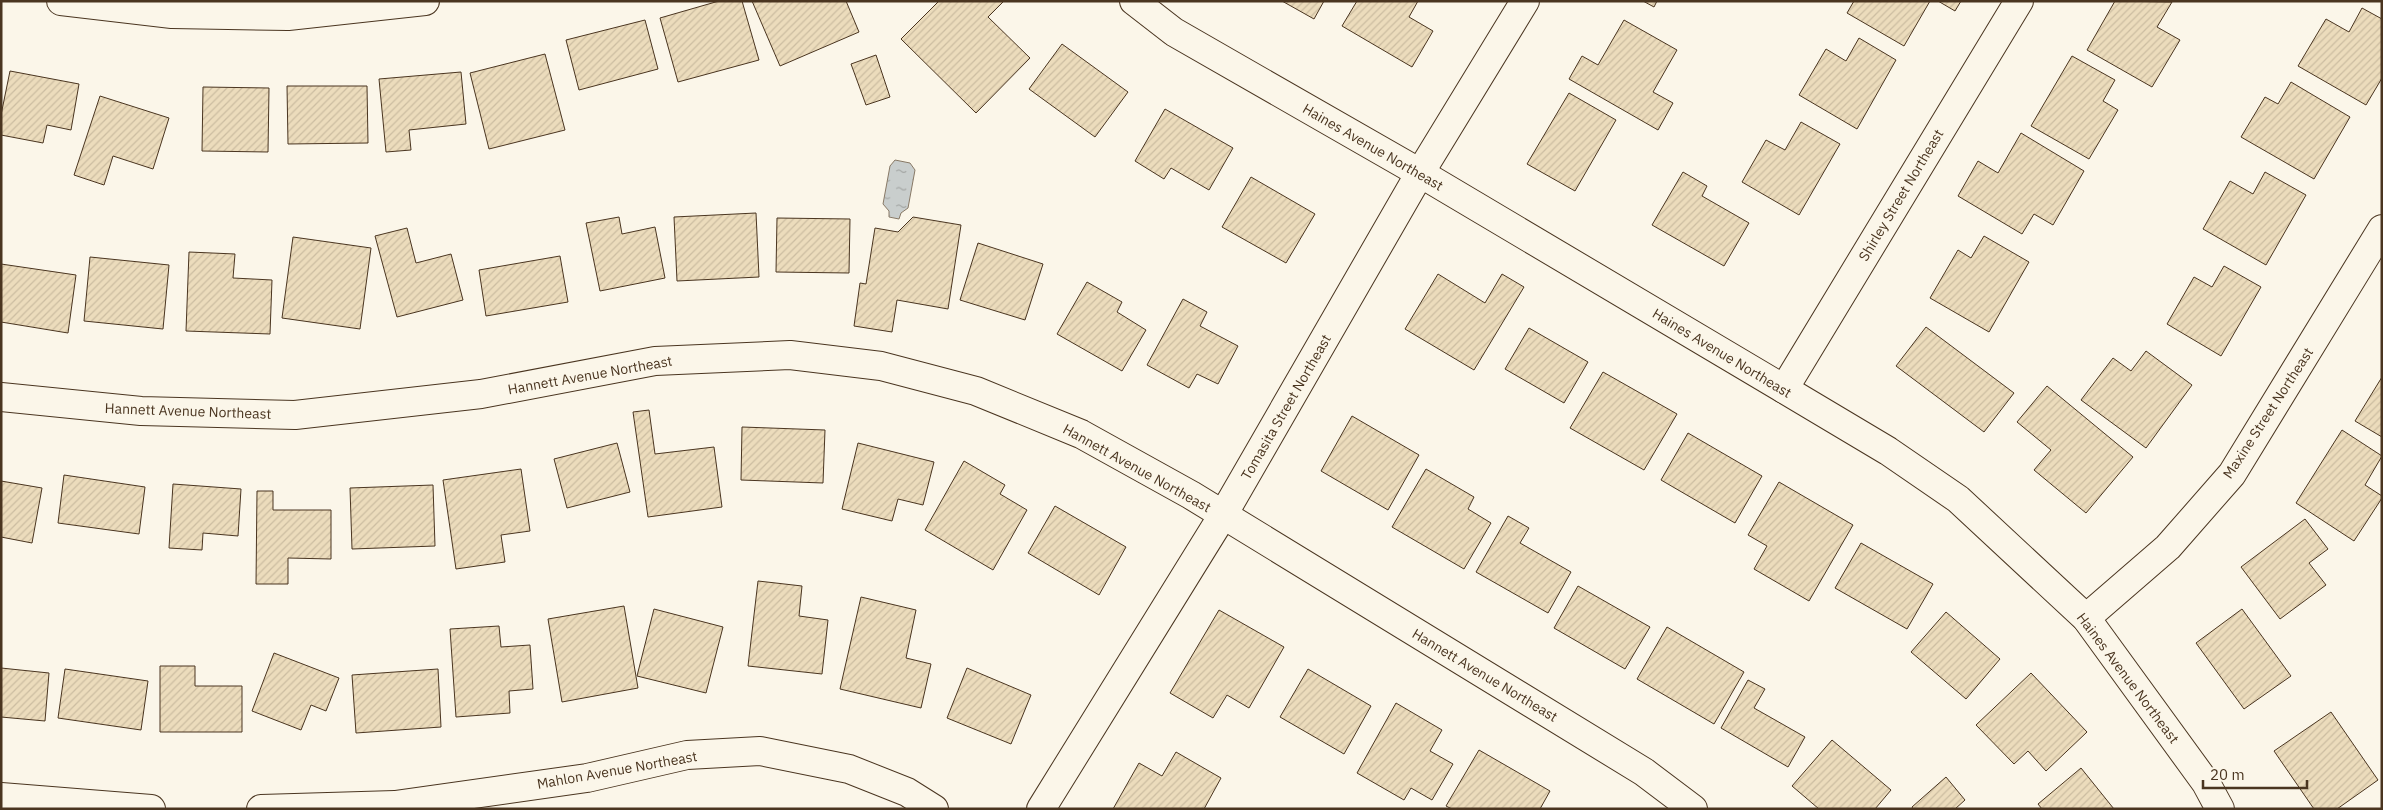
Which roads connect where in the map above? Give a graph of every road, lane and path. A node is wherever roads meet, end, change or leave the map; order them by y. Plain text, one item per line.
1 (61, 1) edge
2 (425, 1) edge
3 (1134, 1) edge
4 (1526, 1) edge
5 (2019, 1) edge
6 (1420, 173) junction
7 (2382, 230) edge
8 (1784, 389) junction
9 (1, 397) edge
10 (1223, 515) junction
11 (2086, 618) junction
12 (1, 797) edge
13 (396, 807) edge
14 (151, 809) edge
15 (260, 809) edge
16 (934, 809) edge
17 (1041, 809) edge
18 (1693, 809) edge
19 (2220, 809) edge

1 - 2 street
3 - 6 street, Haines Avenue Northeast
4 - 6 street, Tomasita Street Northeast
5 - 8 street, Shirley Street Northeast
6 - 8 street, Haines Avenue Northeast
6 - 10 street, Tomasita Street Northeast
7 - 11 street, Maxine Street Northeast
8 - 11 street, Haines Avenue Northeast
9 - 10 street, Hannett Avenue Northeast
10 - 17 street, Tomasita Street Northeast
10 - 18 street, Hannett Avenue Northeast
11 - 19 street, Haines Avenue Northeast
12 - 14 street
13 - 15 street, Mahlon Avenue Northeast
13 - 16 street, Mahlon Avenue Northeast

